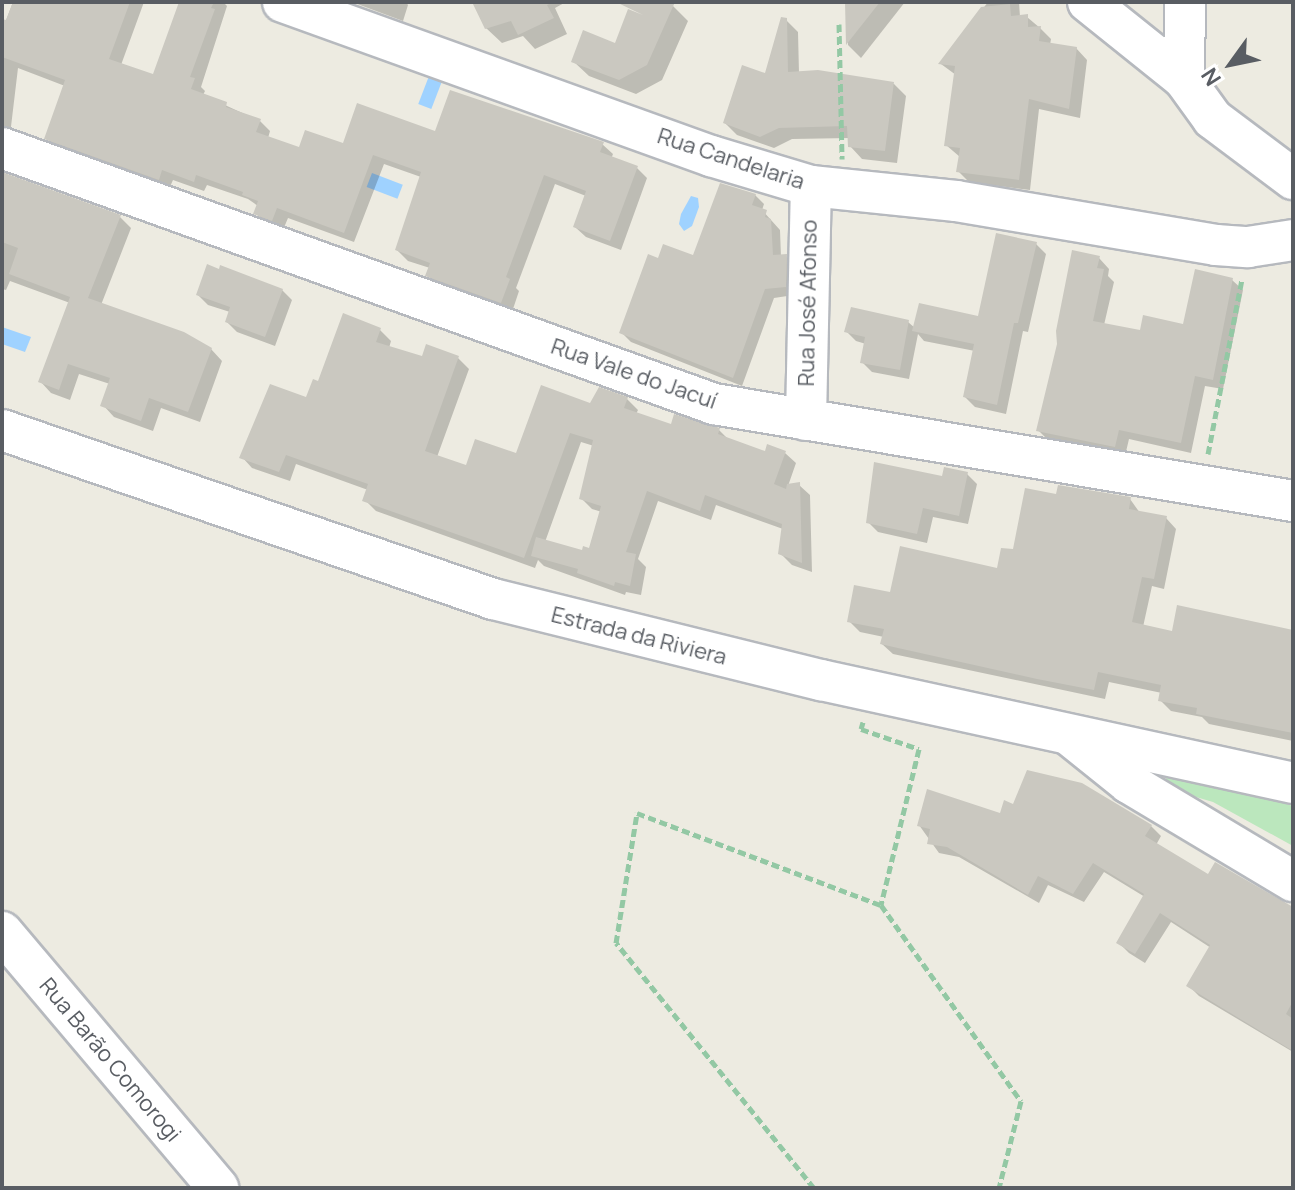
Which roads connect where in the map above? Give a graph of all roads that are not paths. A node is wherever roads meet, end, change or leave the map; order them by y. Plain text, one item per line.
1 (283, 2) edge
2 (1088, 2) edge
3 (1185, 2) edge
4 (1184, 79) junction
5 (2, 148) edge
6 (1293, 179) edge
7 (827, 186) junction
8 (1293, 240) edge
9 (806, 420) junction
10 (2, 430) edge
11 (1293, 501) edge
12 (1063, 730) junction
13 (1293, 783) edge
14 (1293, 881) edge
15 (2, 932) edge
16 (218, 1188) edge

1 - 7 street, Rua Candelaria
2 - 4 street
3 - 4 street
4 - 6 street
5 - 9 street, Rua Vale do Jacuí
7 - 8 street, Rua Candelaria
7 - 9 street, Rua José Afonso
9 - 11 street, Rua Vale do Jacuí
10 - 12 street, Estrada da Riviera
12 - 13 street, Estrada da Riviera
12 - 14 street
15 - 16 street, Rua Barão Comorogi

